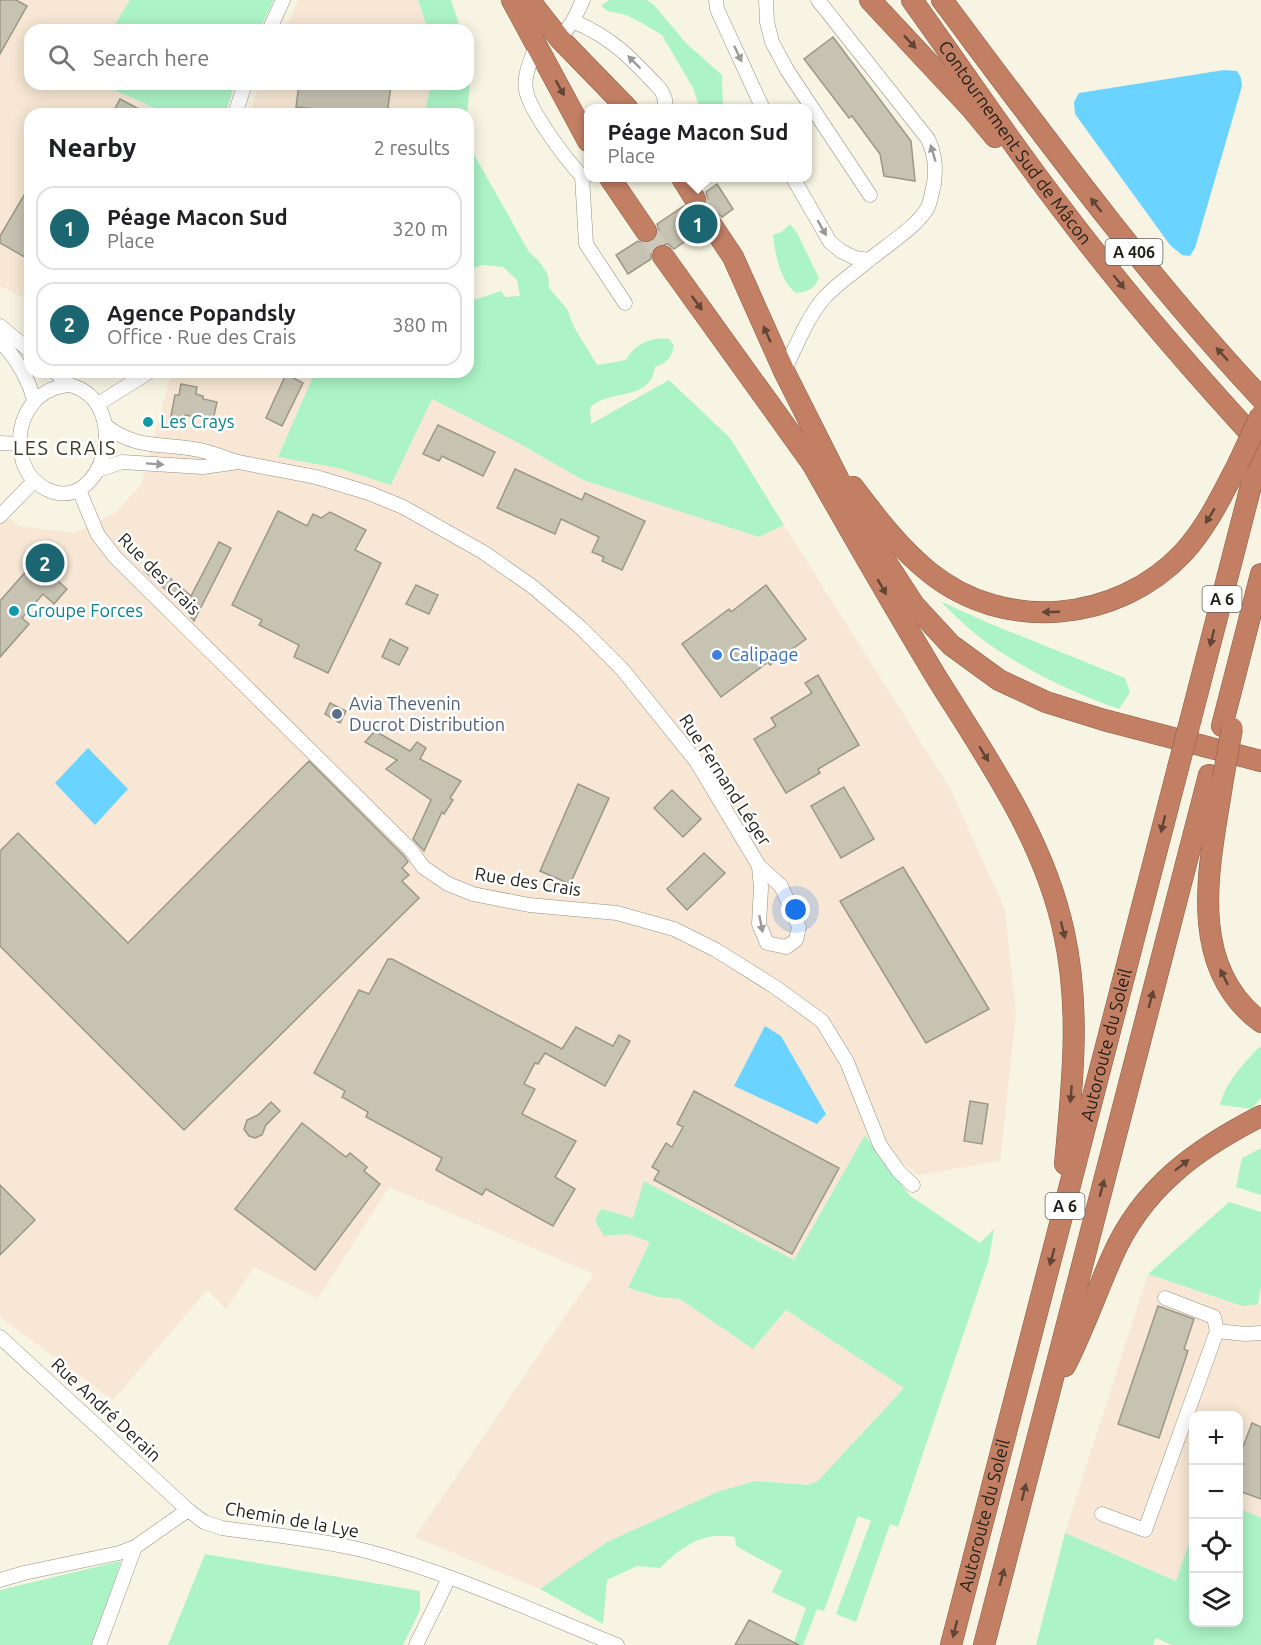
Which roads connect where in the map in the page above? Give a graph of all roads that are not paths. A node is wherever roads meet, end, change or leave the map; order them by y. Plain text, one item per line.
1 (283, 0) edge
2 (512, 0) edge
3 (529, 0) edge
4 (583, 0) edge
5 (716, 0) edge
6 (766, 0) edge
7 (818, 0) edge
8 (870, 0) edge
9 (912, 0) edge
10 (942, 0) edge
11 (957, 0) edge
12 (573, 21) junction
13 (271, 24) edge
14 (560, 39) junction
15 (536, 45) junction
16 (243, 90) edge
17 (1016, 99) junction
18 (624, 104) edge
19 (665, 104) edge
20 (761, 104) edge
21 (810, 104) edge
22 (812, 107) edge
23 (238, 108) edge
24 (584, 134) edge
25 (584, 175) edge
26 (585, 182) edge
27 (613, 182) edge
28 (685, 182) edge
29 (796, 182) edge
30 (870, 195) dead end
31 (695, 199) tunnel mouth
32 (1057, 203) junction
33 (711, 224) tunnel mouth
34 (646, 231) tunnel mouth
35 (663, 256) tunnel mouth
36 (869, 260) junction
37 (625, 303) dead end
38 (0, 326) edge
39 (0, 341) edge
40 (24, 346) edge
41 (784, 372) junction
42 (24, 373) edge
43 (27, 378) edge
44 (62, 378) edge
45 (140, 378) edge
46 (70, 385) junction
47 (1261, 398) edge
48 (34, 400) junction
49 (98, 404) junction
50 (1261, 415) edge
51 (106, 426) junction
52 (0, 443) edge
53 (21, 444) junction
54 (820, 444) junction
55 (1261, 446) edge
56 (204, 452) junction
57 (238, 462) junction
58 (812, 463) junction
59 (203, 467) junction
60 (98, 470) junction
61 (34, 481) junction
62 (78, 490) junction
63 (0, 516) edge
64 (860, 522) junction
65 (1261, 574) edge
66 (1261, 761) edge
67 (1216, 777) junction
68 (759, 866) junction
69 (1261, 1022) edge
70 (1261, 1116) edge
71 (913, 1185) dead end
72 (1060, 1224) junction
73 (1165, 1298) dead end
74 (1217, 1330) junction
75 (1261, 1333) edge
76 (0, 1337) edge
77 (1045, 1407) junction
78 (188, 1510) junction
79 (1102, 1514) dead end
80 (135, 1547) junction
81 (449, 1578) junction
82 (0, 1580) edge
83 (99, 1645) edge
84 (416, 1645) edge
85 (617, 1645) edge
86 (951, 1645) edge
87 (984, 1645) edge

1 - 13 street
2 - 15 highway
3 - 14 highway
4 - 12 street
5 -> 20 street
6 - 21 street
36 -> 7 street
8 -> 32 highway
9 - 32 highway, Contournement Sud de Mâcon / A 406
10 - 17 highway, Contournement Sud de Mâcon / A 406
11 - 17 highway
12 - 14 street
19 -> 12 street
14 - 18 highway
15 -> 24 highway
15 - 25 street
16 - 23 street
47 -> 17 highway, Contournement Sud de Mâcon / A 406
22 - 30 street
26 - 37 street
27 - 34 highway
28 - 31 highway
29 -> 36 street
32 -> 55 highway, Contournement Sud de Mâcon / A 406
41 -> 33 highway
35 -> 58 highway
36 - 41 street
38 - 40 street
39 - 42 street
41 - 54 highway
43 - 48 street
44 - 46 street
45 - 49 street
46 - 48 street
46 - 49 street
48 - 53 street
49 - 51 street
50 -> 54 highway, bridge
51 - 56 street, Rue Fernand Léger
51 - 60 street
52 - 53 street
53 - 61 street
54 - 64 highway
55 -> 72 highway, Autoroute du Soleil / A 6, bridge
56 - 57 street, Rue Fernand Léger
56 - 59 street
57 - 59 street, Rue Fernand Léger
57 - 68 street, Rue Fernand Léger
58 - 64 highway
58 -> 72 highway
60 -> 59 street, Rue Fernand Léger
60 - 62 street
61 - 62 street
61 - 63 street
62 - 71 street, Rue des Crais
64 - 66 highway
65 - 67 highway, Autoroute du Soleil / A 6
69 -> 67 highway
77 -> 67 highway, Autoroute du Soleil / A 6
68 -> 68 street, Rue Fernand Léger
77 -> 70 highway
72 -> 86 highway, Autoroute du Soleil / A 6
73 - 74 street
74 - 75 street
74 - 79 street
76 - 78 street, Rue André Derain
87 -> 77 highway, Autoroute du Soleil / A 6
78 - 80 street
78 - 81 street, Chemin de la Lye
80 - 82 street
80 - 83 street
81 - 84 street
81 - 85 street, Chemin de la Lye

